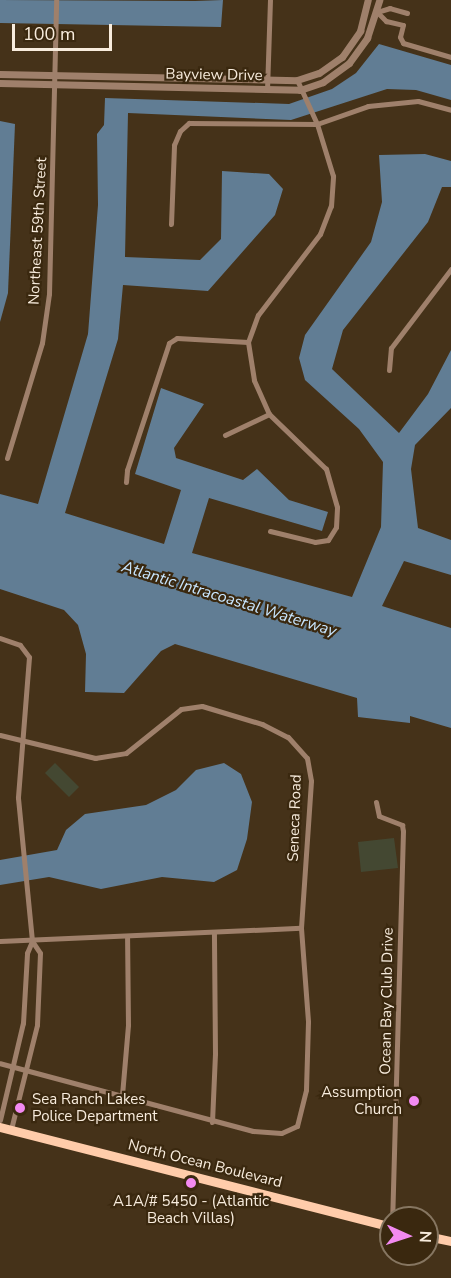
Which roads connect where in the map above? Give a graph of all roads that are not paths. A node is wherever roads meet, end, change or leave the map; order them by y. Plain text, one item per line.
1 (56, 0) edge
2 (270, 0) edge
3 (379, 0) edge
4 (367, 4) edge
5 (377, 12) junction
6 (407, 13) dead end
7 (451, 57) edge
8 (1, 74) edge
9 (56, 75) junction
10 (109, 76) junction
11 (163, 78) junction
12 (219, 79) junction
13 (267, 80) junction
14 (297, 80) junction
15 (1, 83) edge
16 (56, 85) junction
17 (108, 86) junction
18 (163, 87) junction
19 (219, 88) junction
20 (267, 90) junction
21 (302, 93) junction
22 (451, 110) edge
23 (317, 124) junction
24 (171, 224) dead end
25 (451, 269) edge
26 (248, 342) junction
27 (389, 370) dead end
28 (269, 414) junction
29 (225, 435) dead end
30 (7, 458) dead end
31 (126, 482) dead end
32 (270, 531) dead end
33 (0, 638) edge
34 (0, 735) edge
35 (22, 742) junction
36 (376, 802) dead end
37 (301, 928) junction
38 (214, 932) junction
39 (127, 936) junction
40 (0, 941) edge
41 (32, 941) junction
42 (0, 1063) edge
43 (15, 1066) junction
44 (28, 1069) junction
45 (122, 1095) junction
46 (0, 1120) edge
47 (212, 1122) junction
48 (0, 1127) edge
49 (11, 1129) junction
50 (392, 1206) edge
51 (379, 1222) edge

1 - 9 street, Northeast 59th Street
2 - 13 street
3 - 5 street, Bayview Drive
4 - 5 street
4 - 14 street, Bayview Drive
5 - 6 street
5 - 7 street
5 - 21 street, Bayview Drive
8 - 9 street, Bayview Drive
8 - 15 street
9 - 10 street, Bayview Drive
9 - 16 street, Northeast 59th Street
10 - 11 street, Bayview Drive
10 - 17 street
11 - 12 street, Bayview Drive
11 - 18 street
12 - 13 street, Bayview Drive
12 - 19 street
13 - 14 street, Bayview Drive
13 - 20 street
14 - 21 street
15 - 16 street, Bayview Drive
16 - 17 street, Bayview Drive
16 - 30 street, Northeast 59th Street
17 - 18 street, Bayview Drive
18 - 19 street, Bayview Drive
19 - 20 street, Bayview Drive
20 - 21 street, Bayview Drive
21 - 23 street
22 - 23 street
23 - 24 street
23 - 26 street
25 - 27 street
26 - 28 street
26 - 31 street
28 - 29 street
28 - 32 street
33 - 35 street
34 - 35 street, Seneca Road
35 - 37 street, Seneca Road
35 - 41 street
36 - 50 street, Ocean Bay Club Drive
37 - 38 street
37 - 47 street, Seneca Road
38 - 39 street
38 - 47 street
39 - 41 street
39 - 45 street
40 - 41 street
41 - 43 street
41 - 44 street
42 - 43 street
43 - 44 street
43 - 46 street
44 - 45 street
44 - 49 street
45 - 47 street
48 - 49 main road, North Ocean Boulevard
49 - 51 main road, North Ocean Boulevard

